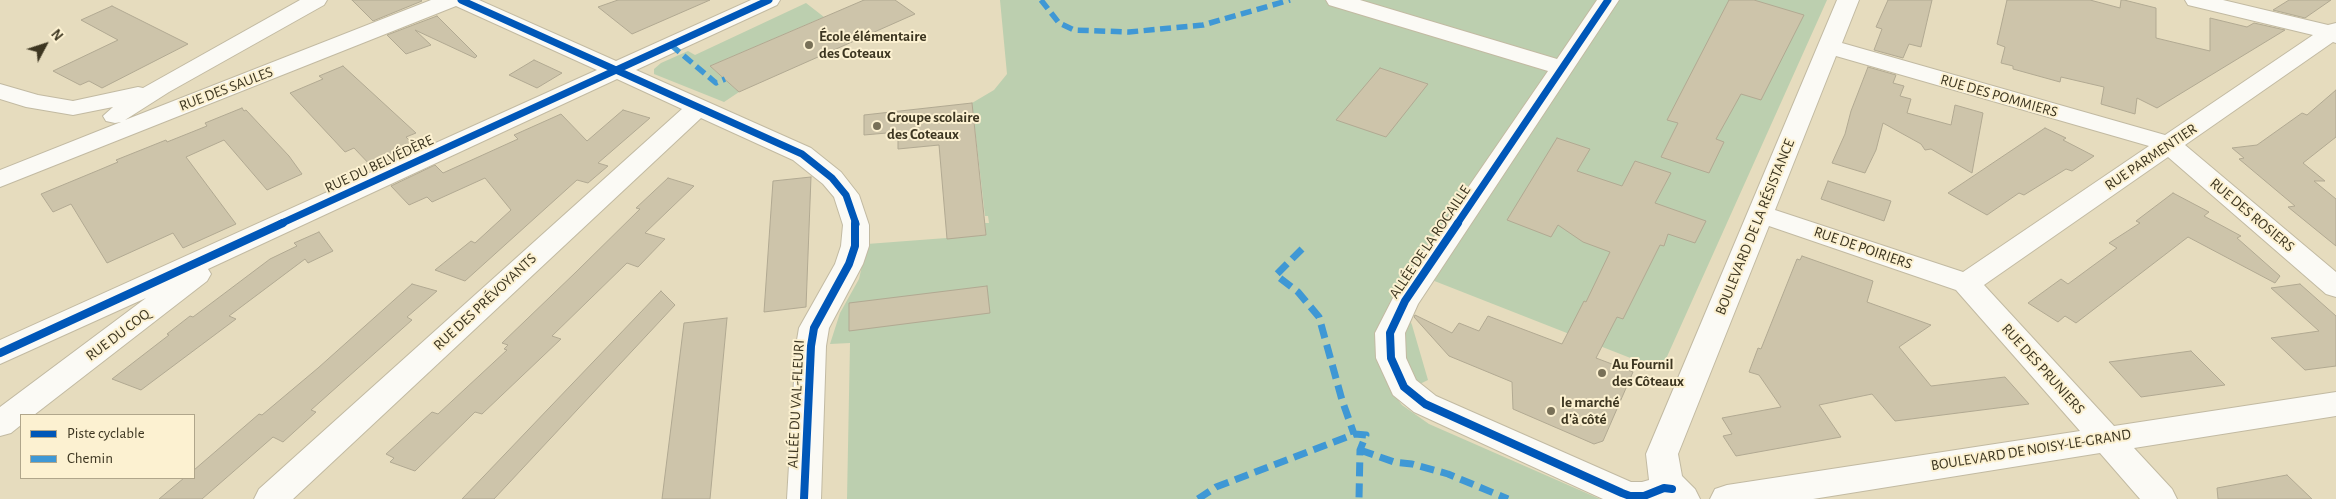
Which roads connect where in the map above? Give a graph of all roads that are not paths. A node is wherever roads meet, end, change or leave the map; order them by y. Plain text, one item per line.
1 (316, 0) edge
2 (451, 0) edge
3 (461, 0) edge
4 (769, 0) edge
5 (1338, 0) edge
6 (1608, 0) edge
7 (1848, 0) edge
8 (2196, 0) edge
9 (2335, 33) edge
10 (1829, 47) junction
11 (1563, 68) junction
12 (617, 70) junction
13 (161, 87) junction
14 (0, 91) edge
15 (700, 106) junction
16 (74, 108) junction
17 (118, 123) junction
18 (2169, 144) junction
19 (0, 179) edge
20 (1760, 214) junction
21 (234, 246) junction
22 (1966, 283) junction
23 (2336, 287) edge
24 (0, 353) edge
25 (2336, 404) edge
26 (0, 424) edge
27 (2106, 438) junction
28 (1678, 494) edge
29 (271, 499) edge
30 (804, 499) edge
31 (1727, 499) edge
32 (2160, 499) edge

1 - 13 street
2 - 17 street, RUE DES SAULES
3 - 12 street, ALLÉE DU VAL-FLEURI
4 - 12 street, RUE DU BELVÉDÈRE
5 - 11 street
6 - 11 street, ALLÉE DE LA ROCAILLE
7 - 10 street, BOULEVARD DE LA RÉSISTANCE
8 - 9 street
9 - 18 street, RUE PARMENTIER
10 - 18 street, RUE DES POMMIERS
10 - 20 street, BOULEVARD DE LA RÉSISTANCE
11 - 28 street, ALLÉE DE LA ROCAILLE
12 - 15 street, ALLÉE DU VAL-FLEURI
12 - 21 street, RUE DU BELVÉDÈRE
13 - 16 street
13 - 17 street
14 - 16 street
15 - 29 street, RUE DES PRÉVOYANTS
15 - 30 street, ALLÉE DU VAL-FLEURI
16 - 17 street
17 - 19 street, RUE DES SAULES
18 - 22 street, RUE PARMENTIER
18 - 23 street, RUE DES ROSIERS
20 - 22 street, RUE DE POIRIERS
20 - 28 street, BOULEVARD DE LA RÉSISTANCE
21 - 24 street, RUE DU BELVÉDÈRE
21 - 26 street, RUE DU COQ
22 - 27 street, RUE DES PRUNIERS
25 - 27 street, BOULEVARD DE NOISY-LE-GRAND
27 - 31 street, BOULEVARD DE NOISY-LE-GRAND
27 - 32 street, RUE DES PRUNIERS

